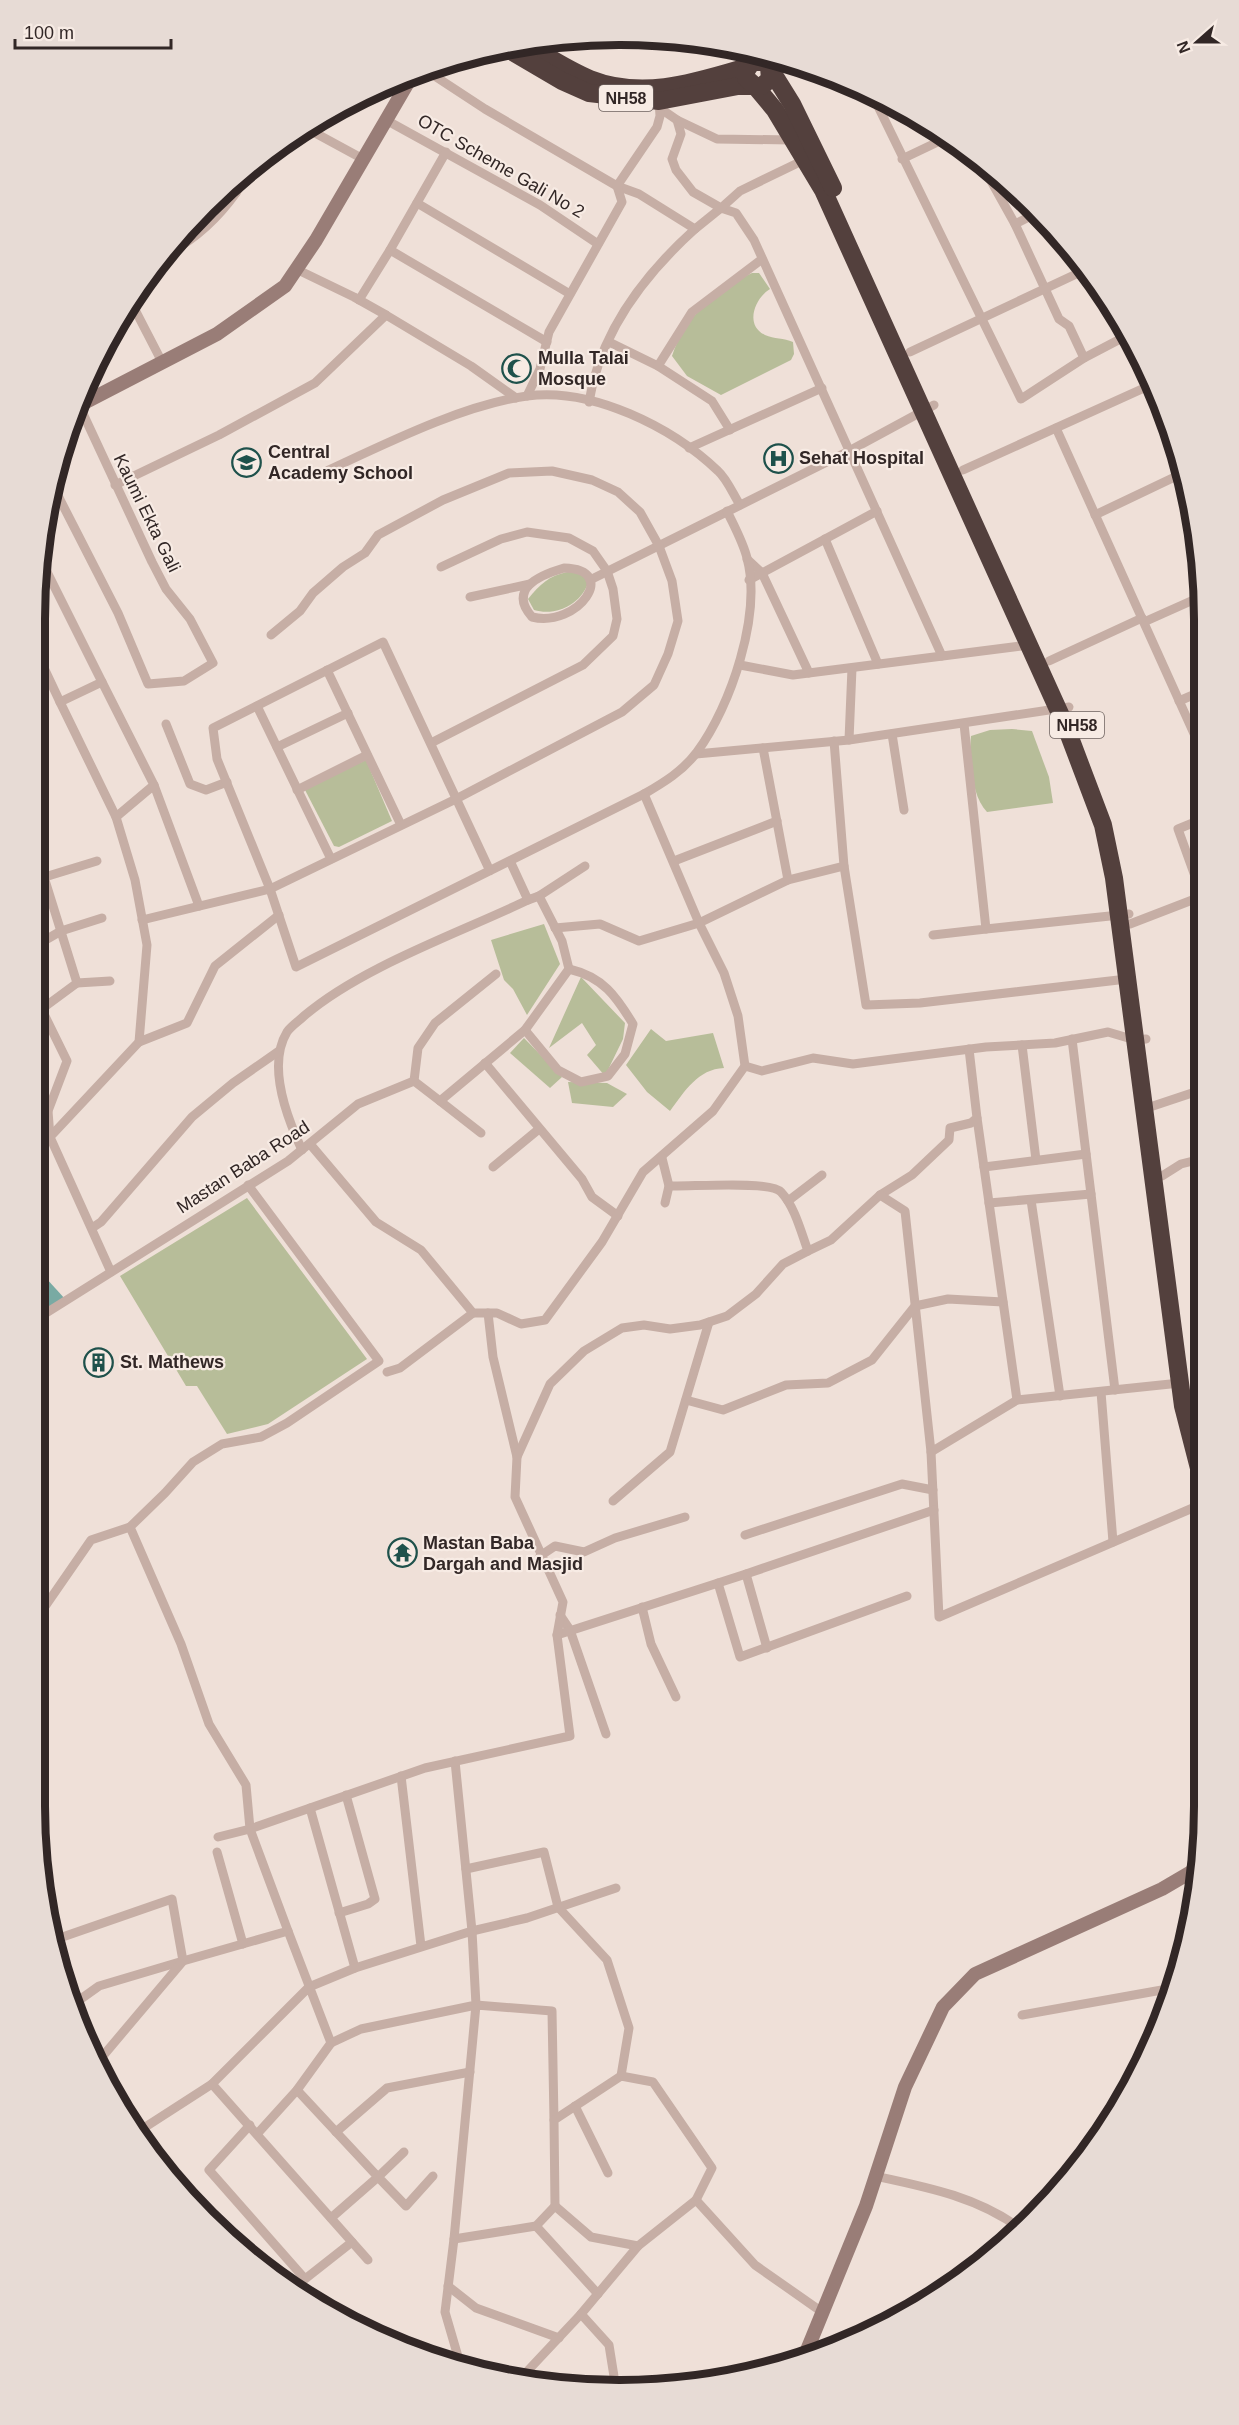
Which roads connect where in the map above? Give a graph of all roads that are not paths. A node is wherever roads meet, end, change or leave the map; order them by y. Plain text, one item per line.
1 (539, 51) edge
2 (517, 54) edge
3 (747, 59) edge
4 (746, 60) edge
5 (770, 66) edge
6 (774, 67) edge
7 (434, 75) edge
8 (755, 86) junction
9 (405, 87) edge
10 (659, 95) junction
11 (877, 106) edge
12 (386, 120) junction
13 (677, 120) junction
14 (315, 133) edge
15 (792, 140) junction
16 (938, 141) edge
17 (446, 152) junction
18 (363, 159) junction
19 (902, 159) junction
20 (804, 160) junction
21 (992, 183) edge
22 (617, 186) junction
23 (236, 193) edge
24 (417, 203) junction
25 (721, 208) junction
26 (1029, 217) edge
27 (1015, 224) junction
28 (694, 229) junction
29 (187, 242) edge
30 (598, 244) junction
31 (390, 250) junction
32 (762, 259) junction
33 (296, 269) junction
34 (1078, 273) edge
35 (1045, 289) junction
36 (570, 294) junction
37 (359, 300) junction
38 (135, 311) edge
39 (386, 315) junction
40 (983, 318) junction
41 (1121, 339) edge
42 (547, 342) junction
43 (609, 342) junction
44 (910, 352) junction
45 (1084, 358) junction
46 (162, 362) junction
47 (658, 366) junction
48 (822, 388) junction
49 (1145, 388) edge
50 (527, 396) junction
51 (516, 399) junction
52 (89, 400) edge
53 (589, 402) junction
54 (929, 408) junction
55 (83, 416) edge
56 (1056, 428) junction
57 (730, 430) junction
58 (689, 448) junction
59 (849, 451) junction
60 (963, 470) junction
61 (318, 475) dead end
62 (1175, 477) edge
63 (115, 485) junction
64 (59, 498) edge
65 (740, 505) junction
66 (877, 511) junction
67 (727, 512) junction
68 (1095, 514) junction
69 (825, 539) junction
70 (659, 546) junction
71 (747, 559) junction
72 (441, 567) dead end
73 (608, 571) junction
74 (47, 572) edge
75 (762, 573) junction
76 (590, 580) junction
77 (749, 580) junction
78 (530, 584) junction
79 (470, 597) dead end
80 (1193, 600) edge
81 (1143, 620) junction
82 (271, 635) dead end
83 (1029, 645) junction
84 (942, 656) junction
85 (1049, 661) junction
86 (878, 664) junction
87 (740, 665) junction
88 (852, 668) junction
89 (45, 670) edge
90 (327, 670) junction
91 (809, 673) junction
92 (102, 682) junction
93 (1194, 695) edge
94 (1179, 701) junction
95 (60, 702) junction
96 (257, 706) junction
97 (1064, 708) junction
98 (348, 712) junction
99 (166, 724) dead end
100 (964, 724) junction
101 (892, 734) junction
102 (1194, 734) edge
103 (849, 740) junction
104 (834, 741) junction
105 (431, 744) junction
106 (277, 747) junction
107 (763, 748) junction
108 (696, 754) junction
109 (367, 755) junction
110 (227, 782) junction
111 (154, 785) junction
112 (297, 790) junction
113 (644, 794) junction
114 (456, 799) junction
115 (904, 810) dead end
116 (116, 817) junction
117 (777, 820) junction
118 (1194, 822) edge
119 (401, 825) junction
120 (331, 859) junction
121 (97, 861) dead end
122 (510, 861) junction
123 (674, 861) junction
124 (585, 866) dead end
125 (844, 866) junction
126 (490, 871) junction
127 (1194, 873) edge
128 (45, 877) edge
129 (788, 880) junction
130 (270, 889) junction
131 (45, 891) edge
132 (539, 896) junction
133 (1194, 899) edge
134 (528, 900) junction
135 (199, 906) junction
136 (279, 915) junction
137 (102, 918) dead end
138 (1126, 918) junction
139 (142, 920) junction
140 (699, 923) junction
141 (555, 927) junction
142 (986, 929) junction
143 (61, 931) junction
144 (933, 935) dead end
145 (45, 940) edge
146 (569, 969) junction
147 (496, 974) dead end
148 (1127, 979) junction
149 (110, 981) dead end
150 (77, 983) junction
151 (45, 1007) edge
152 (45, 1022) edge
153 (525, 1030) junction
154 (1072, 1039) junction
155 (1140, 1039) junction
156 (139, 1042) junction
157 (1022, 1045) junction
158 (969, 1049) junction
159 (279, 1051) junction
160 (485, 1063) junction
161 (745, 1066) junction
162 (414, 1081) junction
163 (1194, 1092) edge
164 (440, 1101) junction
165 (1154, 1106) junction
166 (45, 1108) edge
167 (48, 1111) junction
168 (977, 1118) junction
169 (539, 1129) junction
170 (481, 1133) dead end
171 (50, 1137) junction
172 (306, 1147) junction
173 (1086, 1154) junction
174 (662, 1158) junction
175 (1036, 1160) junction
176 (1194, 1161) edge
177 (493, 1167) dead end
178 (984, 1167) junction
179 (822, 1175) dead end
180 (1162, 1176) junction
181 (248, 1185) junction
182 (669, 1186) junction
183 (1091, 1194) junction
184 (880, 1195) junction
185 (1031, 1200) junction
186 (788, 1201) junction
187 (665, 1203) dead end
188 (989, 1203) junction
189 (618, 1216) junction
190 (92, 1228) junction
191 (808, 1251) junction
192 (111, 1272) junction
193 (1003, 1302) junction
194 (915, 1306) junction
195 (473, 1313) junction
196 (488, 1313) junction
197 (45, 1314) edge
198 (709, 1322) junction
199 (387, 1372) dead end
200 (1180, 1383) junction
201 (1115, 1390) junction
202 (1101, 1392) junction
203 (1060, 1396) junction
204 (686, 1400) junction
205 (1017, 1400) junction
206 (1194, 1404) edge
207 (1194, 1445) edge
208 (931, 1452) junction
209 (517, 1457) junction
210 (933, 1490) junction
211 (613, 1501) dead end
212 (1194, 1507) edge
213 (934, 1510) junction
214 (685, 1517) dead end
215 (130, 1527) junction
216 (745, 1535) dead end
217 (1113, 1542) junction
218 (540, 1556) junction
219 (746, 1574) junction
220 (718, 1583) junction
221 (907, 1596) dead end
222 (642, 1607) junction
223 (45, 1608) edge
224 (560, 1615) junction
225 (570, 1630) junction
226 (557, 1635) junction
227 (766, 1648) junction
228 (676, 1697) dead end
229 (606, 1734) dead end
230 (455, 1761) junction
231 (401, 1776) junction
232 (346, 1796) junction
233 (310, 1808) junction
234 (250, 1829) junction
235 (218, 1837) dead end
236 (217, 1852) dead end
237 (466, 1869) junction
238 (1190, 1873) edge
239 (616, 1888) dead end
240 (558, 1907) junction
241 (339, 1913) junction
242 (288, 1931) junction
243 (472, 1931) junction
244 (61, 1938) edge
245 (243, 1944) junction
246 (421, 1946) junction
247 (183, 1961) junction
248 (355, 1968) junction
249 (309, 1987) junction
250 (1164, 1990) edge
251 (79, 2000) edge
252 (476, 2005) junction
253 (1022, 2015) dead end
254 (331, 2043) junction
255 (102, 2056) edge
256 (470, 2072) junction
257 (621, 2076) junction
258 (212, 2084) junction
259 (297, 2090) junction
260 (575, 2106) junction
261 (554, 2120) junction
262 (250, 2125) junction
263 (144, 2128) edge
264 (336, 2132) junction
265 (258, 2133) junction
266 (404, 2152) dead end
267 (608, 2173) dead end
268 (433, 2176) dead end
269 (875, 2176) junction
270 (378, 2177) junction
271 (696, 2200) junction
272 (555, 2206) junction
273 (331, 2218) junction
274 (1014, 2223) edge
275 (536, 2226) junction
276 (454, 2239) junction
277 (352, 2242) junction
278 (638, 2246) junction
279 (368, 2260) dead end
280 (448, 2286) junction
281 (598, 2294) junction
282 (822, 2312) junction
283 (581, 2314) junction
284 (559, 2338) junction
285 (808, 2349) edge
286 (458, 2356) edge
287 (527, 2372) edge
288 (615, 2380) edge

1 - 10 highway, NH58
2 - 10 highway, NH58
3 - 8 highway, NH58
4 - 10 highway, NH58
5 - 8 highway
6 - 44 highway, NH58
7 - 22 street
8 - 10 highway, NH58
8 - 15 highway, NH58
9 - 12 street
10 - 13 street
10 - 22 street
11 - 19 street
12 - 17 street, OTC Scheme Gali No 2
12 - 18 street
13 - 15 street
13 - 25 street
14 - 18 street
15 - 20 highway, NH58
16 - 19 street
17 - 24 street
17 - 30 street, OTC Scheme Gali No 2
18 - 33 street
19 - 40 street
20 - 25 street
20 - 54 highway, NH58
21 - 27 street
22 - 28 street
22 - 30 street
23 - 29 street
24 - 31 street
24 - 36 street
25 - 28 street
25 - 32 street
26 - 27 street
27 - 35 street
28 - 43 street
30 - 36 street
31 - 37 street
31 - 42 street
32 - 47 street
32 - 48 street
33 - 37 street
33 - 46 street
34 - 35 street
35 - 40 street
35 - 45 street
36 - 42 street
37 - 39 street
38 - 46 street
39 - 51 street
39 - 63 street
40 - 44 street
40 - 45 street
41 - 45 street
42 - 50 street
43 - 47 street
43 - 53 street
44 - 54 highway, NH58
46 - 52 street
47 - 57 street
48 - 57 street
48 - 59 street
49 - 56 street
50 - 51 street
50 - 53 street
51 - 61 street
53 - 58 street
54 - 59 street
54 - 60 highway, NH58
54 - 83 highway, NH58
55 - 63 street, Kaumi Ekta Gali
56 - 60 street
56 - 68 street
57 - 58 street
58 - 65 street
59 - 65 street
59 - 66 street
60 - 85 highway, NH58
62 - 68 street
63 - 64 street, Kaumi Ekta Gali
65 - 67 street
66 - 69 street
66 - 84 street
67 - 70 street
67 - 71 street
68 - 81 street
69 - 75 street
69 - 86 street
70 - 73 street
70 - 82 street
70 - 114 street
71 - 75 street
71 - 77 street
72 - 73 street
73 - 76 street
73 - 105 street
74 - 92 street
75 - 77 street
75 - 91 street
76 - 78 street
76 - 78 street
77 - 87 street
78 - 79 street
80 - 81 street
81 - 85 street
81 - 94 street
83 - 84 street
83 - 97 highway, NH58
84 - 86 street
85 - 97 highway, NH58
86 - 88 street
87 - 91 street
87 - 108 street
88 - 91 street
88 - 103 street
89 - 95 street
90 - 96 street
90 - 98 street
90 - 105 street
92 - 95 street
92 - 111 street
93 - 94 street
94 - 102 street
95 - 116 street
96 - 106 street
96 - 110 street
97 - 100 street
97 - 138 highway, NH58
98 - 106 street
98 - 109 street
99 - 110 street
100 - 101 street
100 - 142 street
101 - 103 street
101 - 115 street
103 - 104 street
104 - 107 street
104 - 125 street
105 - 114 street
106 - 112 street
107 - 108 street
107 - 117 street
108 - 113 street
109 - 112 street
109 - 119 street
110 - 130 street
111 - 116 street
111 - 135 street
112 - 120 street
113 - 122 street
113 - 123 street
114 - 119 street
114 - 126 street
116 - 139 street
117 - 123 street
117 - 129 street
118 - 127 street
119 - 120 street
120 - 130 street
121 - 128 street
122 - 126 street
122 - 134 street
123 - 140 street
124 - 132 street
125 - 129 street
125 - 148 street
126 - 136 street
129 - 140 street
130 - 135 street
130 - 136 street
131 - 143 street
132 - 134 street
132 - 141 street
133 - 138 street
134 - 159 street
135 - 139 street
136 - 156 street
137 - 143 street
138 - 142 street
138 - 148 highway, NH58
138 - 155 highway, NH58
139 - 156 street
140 - 141 street
140 - 161 street
141 - 146 street
142 - 144 street
143 - 145 street
143 - 150 street
146 - 153 street
146 - 153 street
147 - 162 street
148 - 155 highway, NH58
149 - 150 street
150 - 151 street
152 - 167 street
153 - 160 street
154 - 155 street
154 - 157 street
154 - 173 street
155 - 165 highway, NH58
155 - 200 highway, NH58
156 - 171 street
157 - 158 street
157 - 175 street
158 - 161 street
158 - 168 street
159 - 172 street
159 - 190 street
160 - 164 street
160 - 169 street
161 - 174 street
162 - 164 street
162 - 172 street, Mastan Baba Road
163 - 165 street
164 - 170 street
165 - 180 highway, NH58
166 - 167 street
167 - 171 street
168 - 178 street
168 - 184 street
169 - 177 street
169 - 189 street
171 - 190 street
172 - 181 street, Mastan Baba Road
172 - 195 street
173 - 175 street
173 - 183 street
174 - 182 street
174 - 189 street
175 - 178 street
176 - 180 street
178 - 188 street
179 - 186 street
180 - 206 highway, NH58
181 - 192 street, Mastan Baba Road
181 - 215 street
182 - 186 street
182 - 187 street
183 - 185 street
183 - 201 street
184 - 191 street
184 - 194 street
185 - 188 street
185 - 203 street
186 - 191 street
188 - 193 street
189 - 196 street
190 - 192 street
191 - 198 street
192 - 197 street, Mastan Baba Road
193 - 194 street
193 - 205 street
194 - 204 street
194 - 208 street
195 - 196 street
195 - 199 street
196 - 209 street
198 - 204 street
198 - 209 street
200 - 201 street
200 - 207 highway, NH58
201 - 202 street
202 - 203 street
202 - 217 street
203 - 205 street
204 - 211 street
205 - 208 street
208 - 210 street
209 - 218 street
210 - 213 street
210 - 216 street
212 - 217 street
213 - 217 street
213 - 219 street
214 - 218 street
215 - 223 street
215 - 234 street
218 - 224 street
219 - 220 street
219 - 227 street
220 - 222 street
220 - 227 street
221 - 227 street
222 - 225 street
222 - 228 street
224 - 225 street
224 - 226 street
225 - 226 street
225 - 229 street
226 - 230 street
230 - 231 street
230 - 237 street
231 - 232 street
231 - 246 street
232 - 233 street
232 - 241 street
233 - 234 street
233 - 241 street
234 - 235 street
234 - 242 street
236 - 245 street
237 - 240 street
237 - 243 street
238 - 269 street
239 - 240 street
240 - 243 street
240 - 257 street
241 - 248 street
242 - 245 street
242 - 249 street
243 - 246 street
243 - 252 street
244 - 247 street
245 - 247 street
246 - 248 street
247 - 251 street
247 - 255 street
248 - 249 street
249 - 254 street
249 - 258 street
250 - 253 street
252 - 254 street
252 - 256 street
252 - 261 street
254 - 259 street
256 - 264 street
256 - 276 street
257 - 260 street
257 - 271 street
258 - 262 street
258 - 263 street
259 - 264 street
259 - 265 street
260 - 261 street
260 - 267 street
261 - 272 street
262 - 265 street
262 - 277 street
264 - 270 street
265 - 273 street
266 - 270 street
268 - 270 street
269 - 274 street
269 - 282 street
270 - 273 street
271 - 278 street
271 - 282 street
272 - 275 street
272 - 278 street
273 - 277 street
275 - 276 street
275 - 281 street
276 - 280 street
277 - 279 street
278 - 281 street
280 - 284 street
280 - 286 street
281 - 283 street
282 - 285 street
283 - 284 street
283 - 288 street
284 - 287 street

